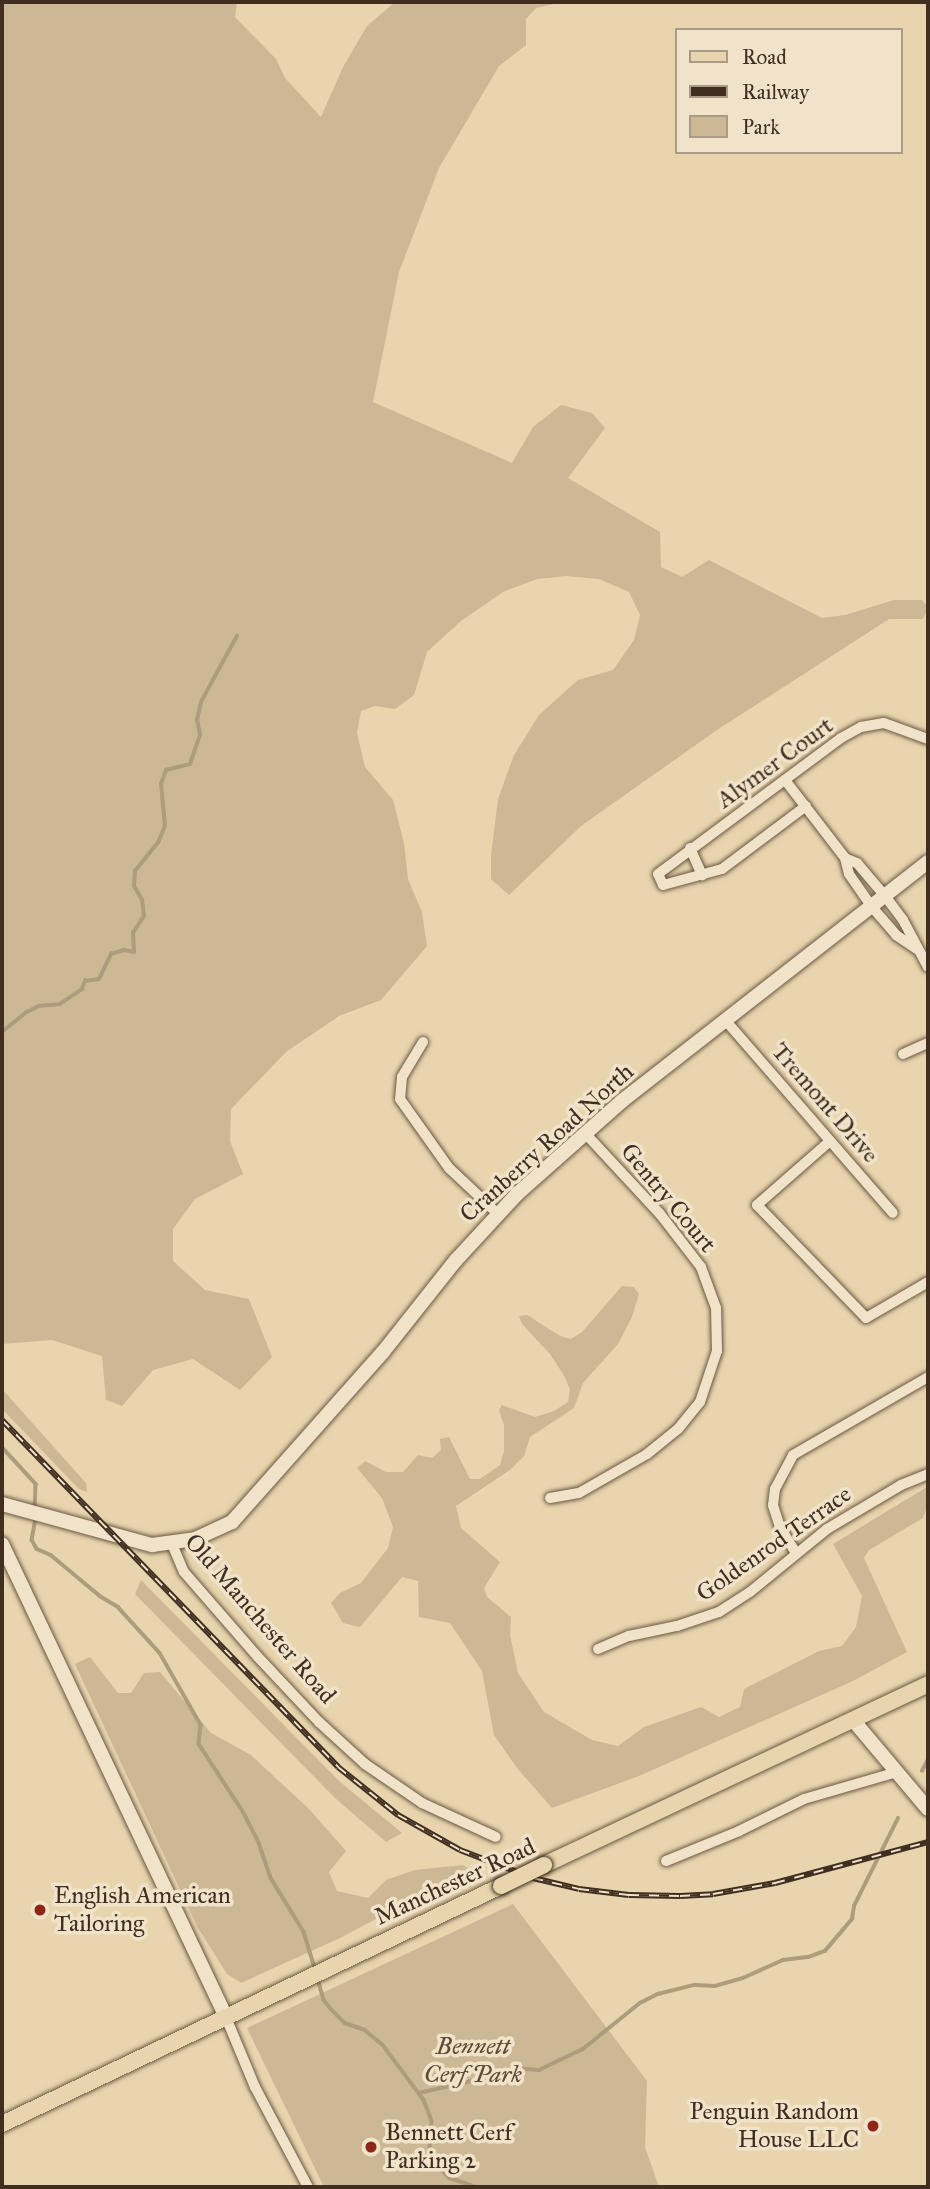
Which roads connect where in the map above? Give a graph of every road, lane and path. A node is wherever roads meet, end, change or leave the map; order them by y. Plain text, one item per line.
1 (928, 739) edge
2 (785, 780) junction
3 (806, 806) junction
4 (690, 848) junction
5 (845, 858) junction
6 (928, 862) edge
7 (702, 875) junction
8 (885, 896) junction
9 (872, 907) junction
10 (918, 950) junction
11 (928, 967) edge
12 (726, 1021) junction
13 (423, 1042) dead end
14 (928, 1043) edge
15 (903, 1054) dead end
16 (585, 1133) junction
17 (830, 1141) junction
18 (893, 1213) dead end
19 (498, 1214) junction
20 (928, 1282) edge
21 (928, 1377) edge
22 (928, 1474) edge
23 (550, 1498) dead end
24 (2, 1504) edge
25 (2, 1544) edge
26 (172, 1544) junction
27 (796, 1553) junction
28 (598, 1649) dead end
29 (928, 1684) edge
30 (853, 1720) junction
31 (897, 1772) junction
32 (928, 1809) edge
33 (496, 1837) dead end
34 (666, 1861) dead end
35 (225, 2015) junction
36 (2, 2124) edge
37 (308, 2187) edge

1 - 2 street, Alymer Court
2 - 3 street
2 - 4 street, Alymer Court
3 - 5 street
3 - 7 street, Alymer Court
4 - 7 street
4 - 7 street, Alymer Court
5 - 8 street
5 - 9 street
6 - 8 street, Cranberry Road North
8 - 9 street, Cranberry Road North
8 - 10 street
9 - 10 street
9 - 12 street, Cranberry Road North
10 - 11 street
12 - 16 street, Cranberry Road North
12 - 17 street, Tremont Drive
13 - 19 street
14 - 15 street
16 - 19 street, Cranberry Road North
16 - 23 street, Gentry Court
17 - 18 street, Tremont Drive
17 - 20 street
19 - 26 street, Cranberry Road North
21 - 27 street
22 - 27 street, Goldenrod Terrace
24 - 26 street, Old Manchester Road
25 - 35 street
26 - 33 street, Old Manchester Road
27 - 28 street, Goldenrod Terrace
29 - 30 main road, Manchester Road
30 - 31 street
30 - 35 main road, Manchester Road, bridge
31 - 32 street
31 - 34 street
35 - 36 main road, Manchester Road
35 - 37 street

